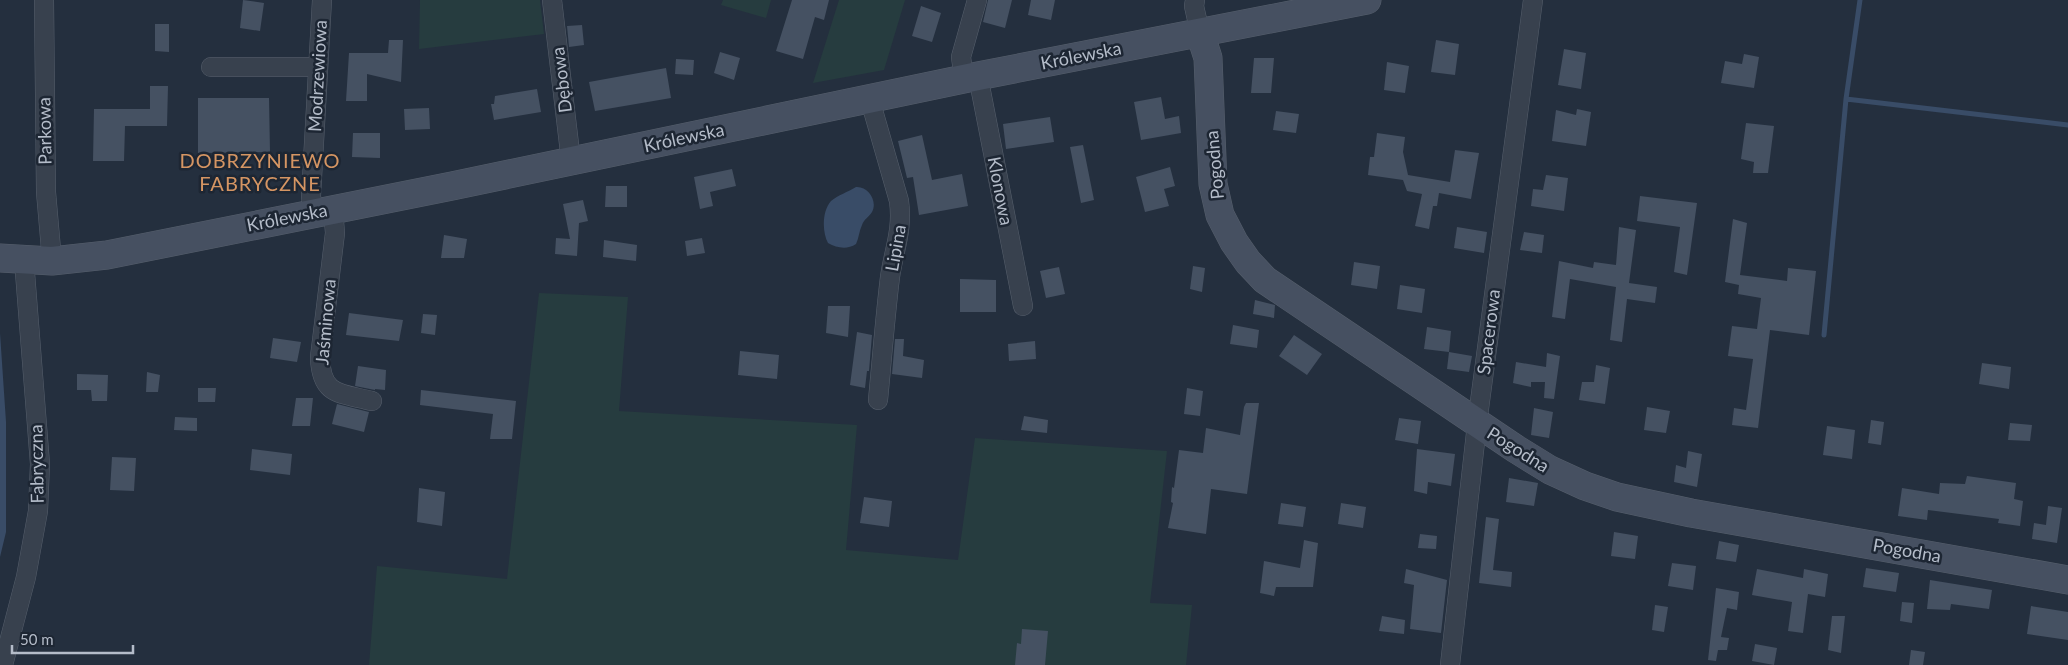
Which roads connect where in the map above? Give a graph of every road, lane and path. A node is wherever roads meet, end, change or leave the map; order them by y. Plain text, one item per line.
1 (44, 0) edge
2 (322, 0) edge
3 (552, 0) edge
4 (977, 0) edge
5 (1196, 0) edge
6 (1367, 0) edge
7 (1533, 0) edge
8 (1200, 33) junction
9 (211, 67) dead end
10 (318, 68) junction
11 (971, 77) junction
12 (870, 100) junction
13 (571, 161) junction
14 (323, 211) junction
15 (12, 259) edge
16 (52, 261) junction
17 (1022, 306) dead end
18 (878, 400) dead end
19 (372, 401) dead end
20 (1477, 424) junction
21 (2068, 580) edge
22 (3, 665) edge
23 (1450, 665) edge

1 - 16 street, Parkowa
2 - 10 street, Modrzewiowa
3 - 13 street, Dębowa
4 - 11 street, Klonowa
5 - 8 street
6 - 8 street, Królewska
7 - 20 street, Spacerowa
8 - 11 street, Królewska
8 - 20 street, Pogodna
9 - 10 street
10 - 14 street, Modrzewiowa
11 - 12 street, Królewska
11 - 17 street, Klonowa
12 - 13 street, Królewska
12 - 18 street, Lipina
13 - 14 street, Królewska
14 - 16 street, Królewska
14 - 19 street, Jaśminowa
15 - 16 street, Królewska
15 - 22 street, Fabryczna
20 - 21 street, Pogodna
20 - 23 street, Spacerowa

